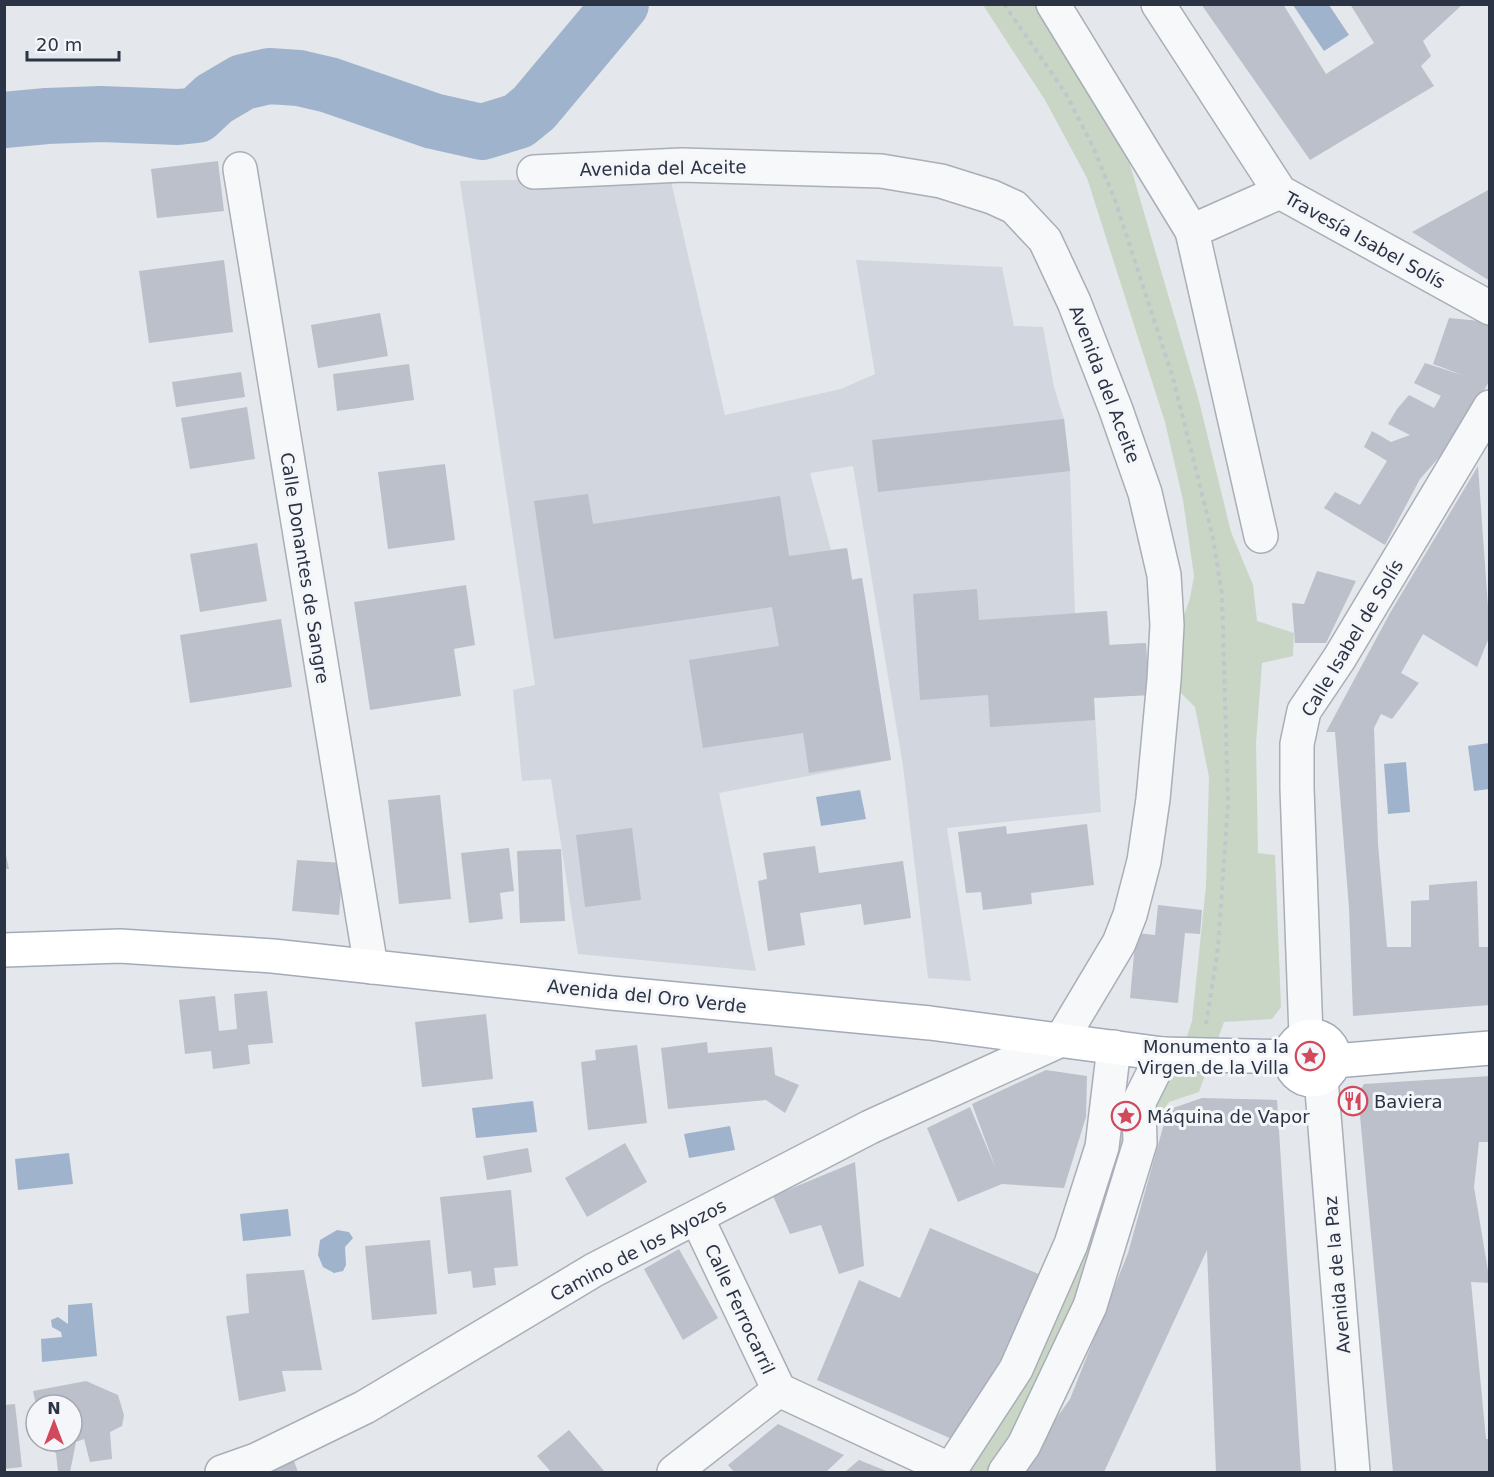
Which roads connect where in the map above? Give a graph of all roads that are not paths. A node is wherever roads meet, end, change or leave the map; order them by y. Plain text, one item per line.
1 (1053, 4) edge
2 (1158, 4) edge
3 (240, 169) dead end
4 (534, 172) dead end
5 (1280, 192) junction
6 (1192, 231) junction
7 (1490, 308) edge
8 (1490, 407) edge
9 (1261, 536) dead end
10 (4, 950) edge
11 (371, 967) junction
12 (1061, 1040) junction
13 (1114, 1047) junction
14 (1298, 1047) junction
15 (1490, 1048) edge
16 (1163, 1054) junction
17 (1328, 1070) junction
18 (697, 1218) junction
19 (779, 1390) junction
20 (950, 1471) edge
21 (222, 1473) edge
22 (674, 1473) edge
23 (1005, 1473) edge
24 (1353, 1473) edge

1 - 6 street
2 - 5 street, Travesía Isabel Solís
3 - 11 street, Calle Donantes de Sangre
4 - 12 street, Avenida del Aceite
5 - 6 street
5 - 7 street, Travesía Isabel Solís
6 - 9 street
8 - 14 street, Calle Isabel de Solís
10 - 11 main road, Avenida del Oro Verde
11 - 12 main road, Avenida del Oro Verde
12 - 13 main road, Avenida del Oro Verde
12 - 18 street, Camino de los Ayozos
13 - 16 main road, Avenida del Oro Verde
13 - 20 street
14 - 16 main road, Avenida del Oro Verde
14 - 17 main road
15 - 17 main road
16 - 23 street
17 - 24 street, Avenida de la Paz
18 - 19 street, Calle Ferrocarril
18 - 21 street, Camino de los Ayozos
19 - 20 street, Calle Ferrocarril
19 - 22 street

